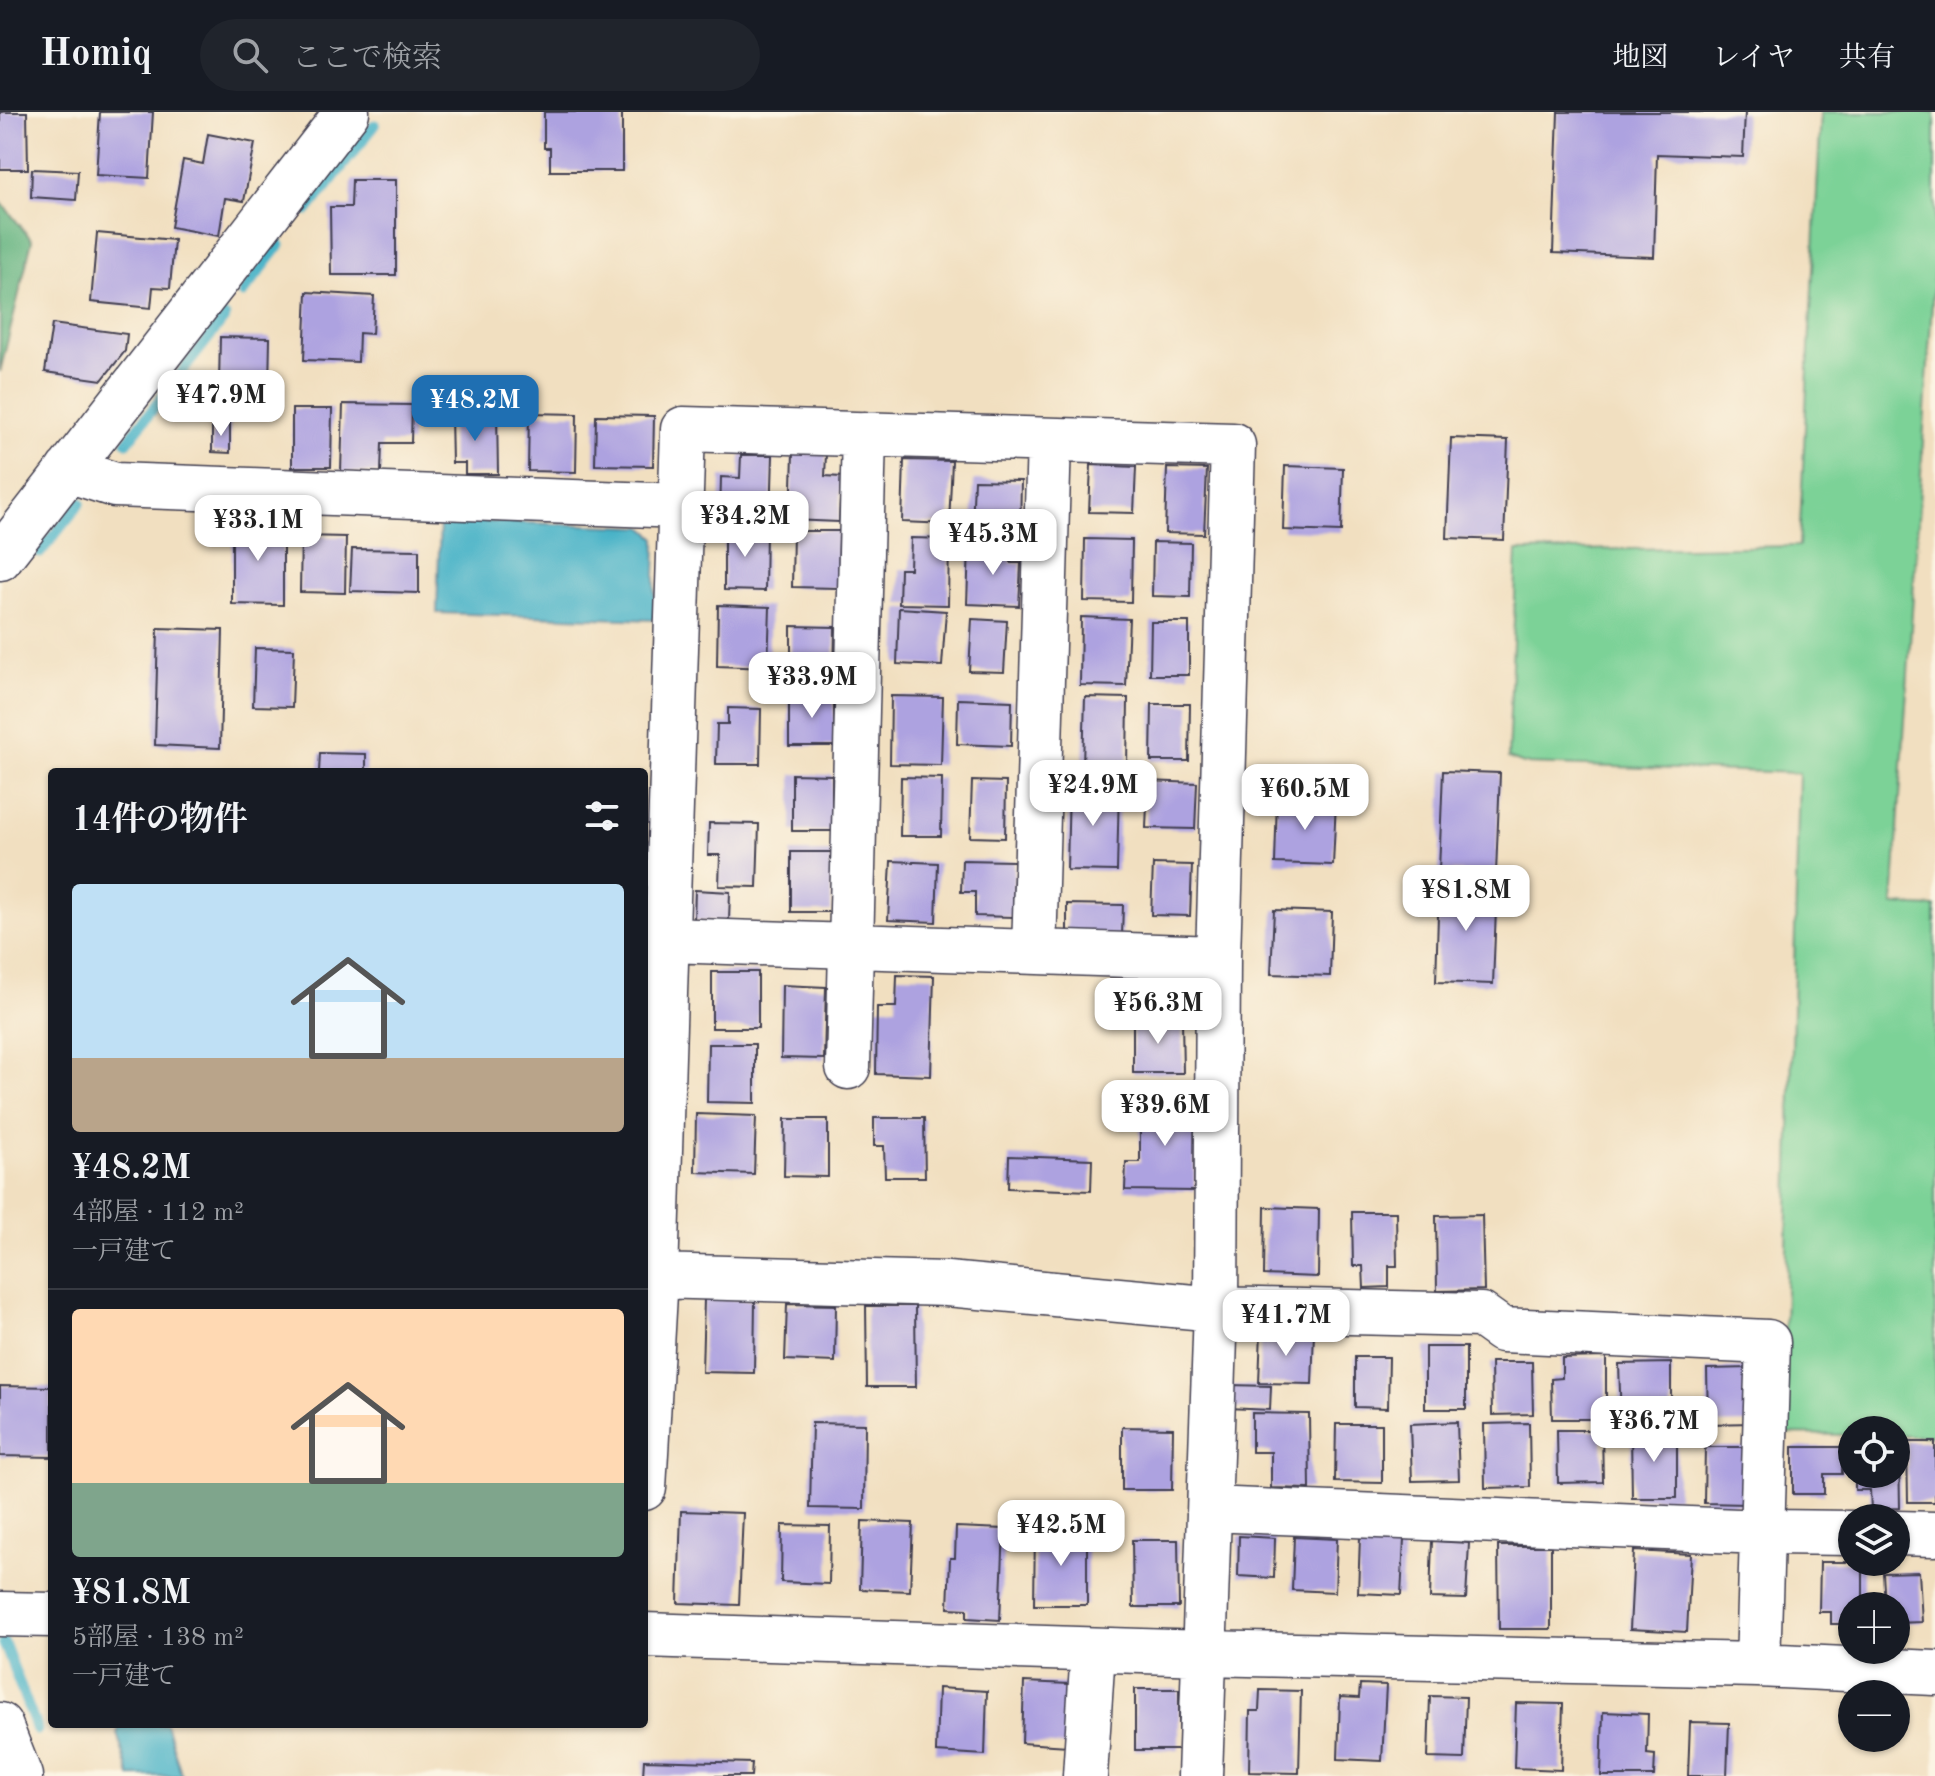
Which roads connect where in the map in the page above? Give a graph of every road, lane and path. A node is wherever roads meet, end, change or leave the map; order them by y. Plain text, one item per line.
1 (347, 112) edge
2 (864, 434) junction
3 (1049, 440) junction
4 (68, 470) junction
5 (681, 506) junction
6 (0, 558) edge
7 (667, 940) junction
8 (853, 946) junction
9 (1034, 952) junction
10 (1218, 958) junction
11 (848, 1067) dead end
12 (656, 1276) junction
13 (1216, 1309) junction
14 (648, 1417) edge
15 (1210, 1509) junction
16 (1762, 1532) junction
17 (1838, 1533) edge
18 (1910, 1533) edge
19 (1935, 1534) edge
20 (0, 1614) edge
21 (48, 1615) edge
22 (648, 1635) edge
23 (1093, 1650) junction
24 (1205, 1653) junction
25 (1758, 1665) junction
26 (1935, 1673) edge
27 (0, 1725) edge
28 (20, 1776) edge
29 (1085, 1776) edge
30 (1200, 1776) edge

1 - 4 street
2 - 3 street
2 - 5 street
2 - 8 street
3 - 9 street
3 - 10 street
4 - 5 street
4 - 6 street
5 - 7 street
7 - 8 street
7 - 12 street
8 - 9 street
8 - 11 street
9 - 10 street
10 - 13 street
12 - 13 street
12 - 14 street
13 - 15 street
13 - 16 street
15 - 16 street
15 - 24 street
16 - 17 street
16 - 25 street
18 - 19 street
20 - 21 street
22 - 23 street
23 - 24 street
23 - 29 street
24 - 25 street
24 - 30 street
25 - 26 street
27 - 28 street

